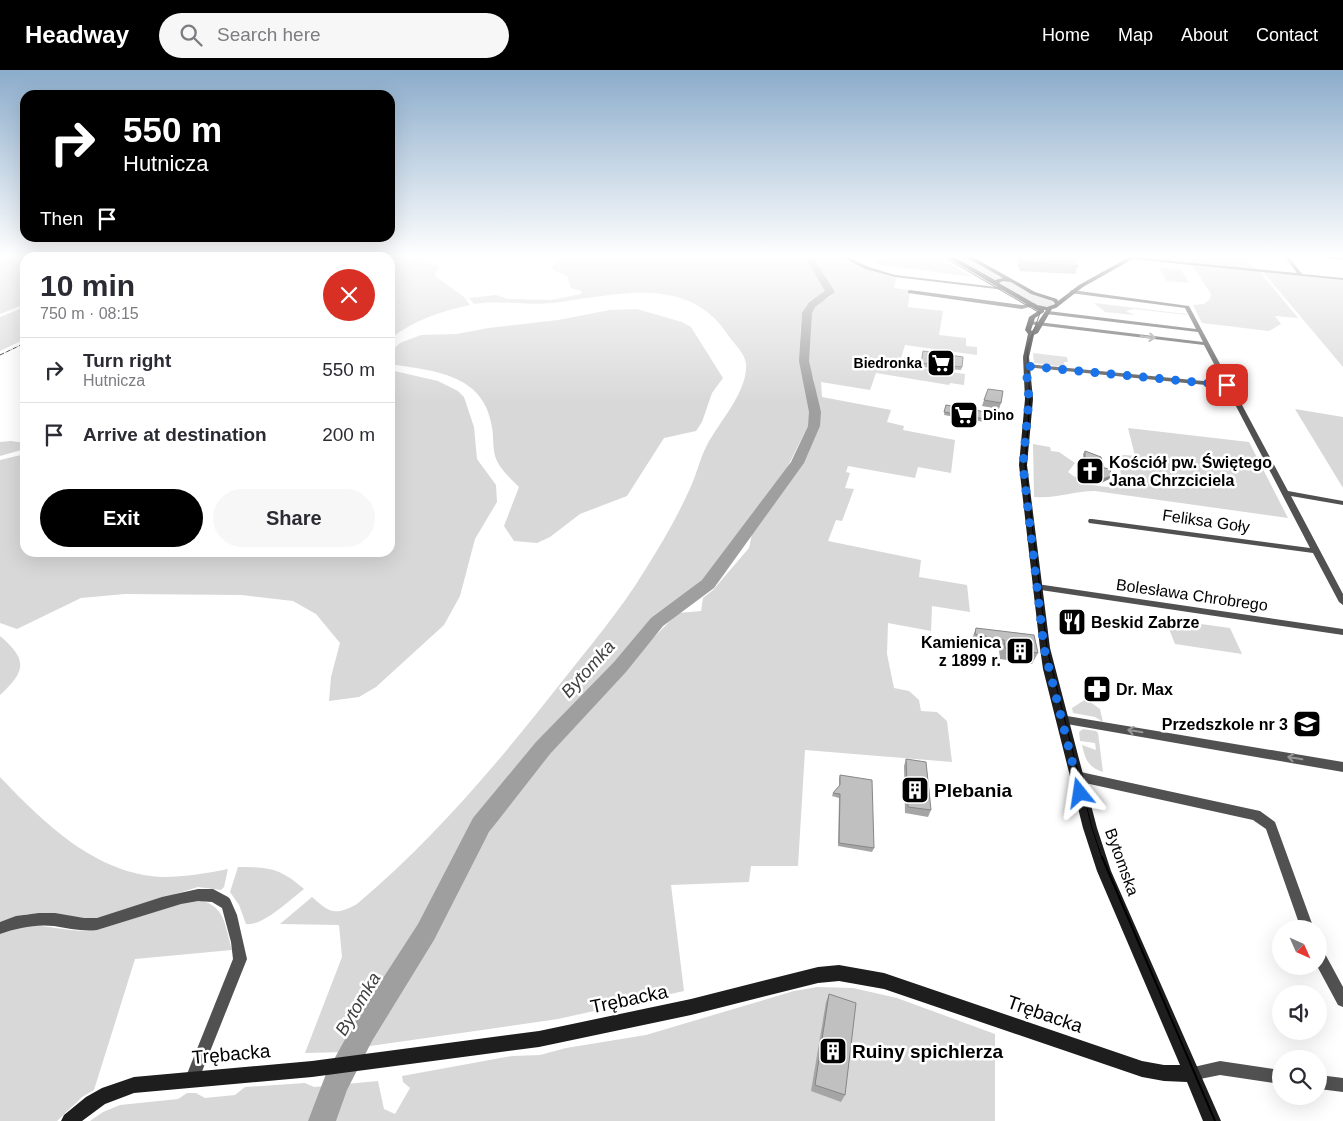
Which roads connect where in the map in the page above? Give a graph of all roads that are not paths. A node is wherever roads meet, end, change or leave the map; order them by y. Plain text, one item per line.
1 (1007, 305) edge
2 (1055, 305) edge
3 (1172, 305) edge
4 (1036, 306) junction
5 (1049, 311) junction
6 (1030, 323) junction
7 (1039, 324) junction
8 (1200, 331) junction
9 (1031, 334) junction
10 (1207, 344) junction
11 (1026, 366) junction
12 (1227, 385) junction
13 (1286, 494) junction
14 (1343, 502) edge
15 (1092, 520) dead end
16 (1316, 551) junction
17 (1037, 587) junction
18 (1343, 602) edge
19 (1343, 632) edge
20 (1061, 718) junction
21 (1343, 766) edge
22 (1076, 776) junction
23 (1305, 920) edge
24 (0, 928) edge
25 (1328, 973) edge
26 (1343, 1000) edge
27 (1190, 1074) junction
28 (1272, 1076) edge
29 (192, 1078) junction
30 (1327, 1083) edge
31 (1343, 1085) edge
32 (70, 1121) edge
33 (1212, 1121) edge

1 - 4 street
2 - 5 street, Bytomska
3 - 8 street
4 - 5 street
4 - 6 street, Bytomska
5 - 7 street, Bytomska
5 - 8 street
6 - 7 street
6 - 9 street, Bytomska
7 - 9 street, Bytomska
7 -> 10 street
8 - 10 street
9 - 11 street, Bytomska
10 - 12 street
11 - 12 street
11 - 17 street, Bytomska
12 - 13 street
13 - 14 street
13 - 16 street
15 - 16 street, Feliksa Goły
16 - 18 street
17 - 19 street, Bolesława Chrobrego
17 - 20 street, Bytomska
21 -> 20 street
20 - 22 street, Bytomska
22 - 23 street
22 - 27 street, Bytomska
24 - 29 street
25 - 26 street
27 - 28 street
27 - 29 street, Trębacka
27 - 33 street, Bytomska
29 - 32 street, Trębacka
30 - 31 street

